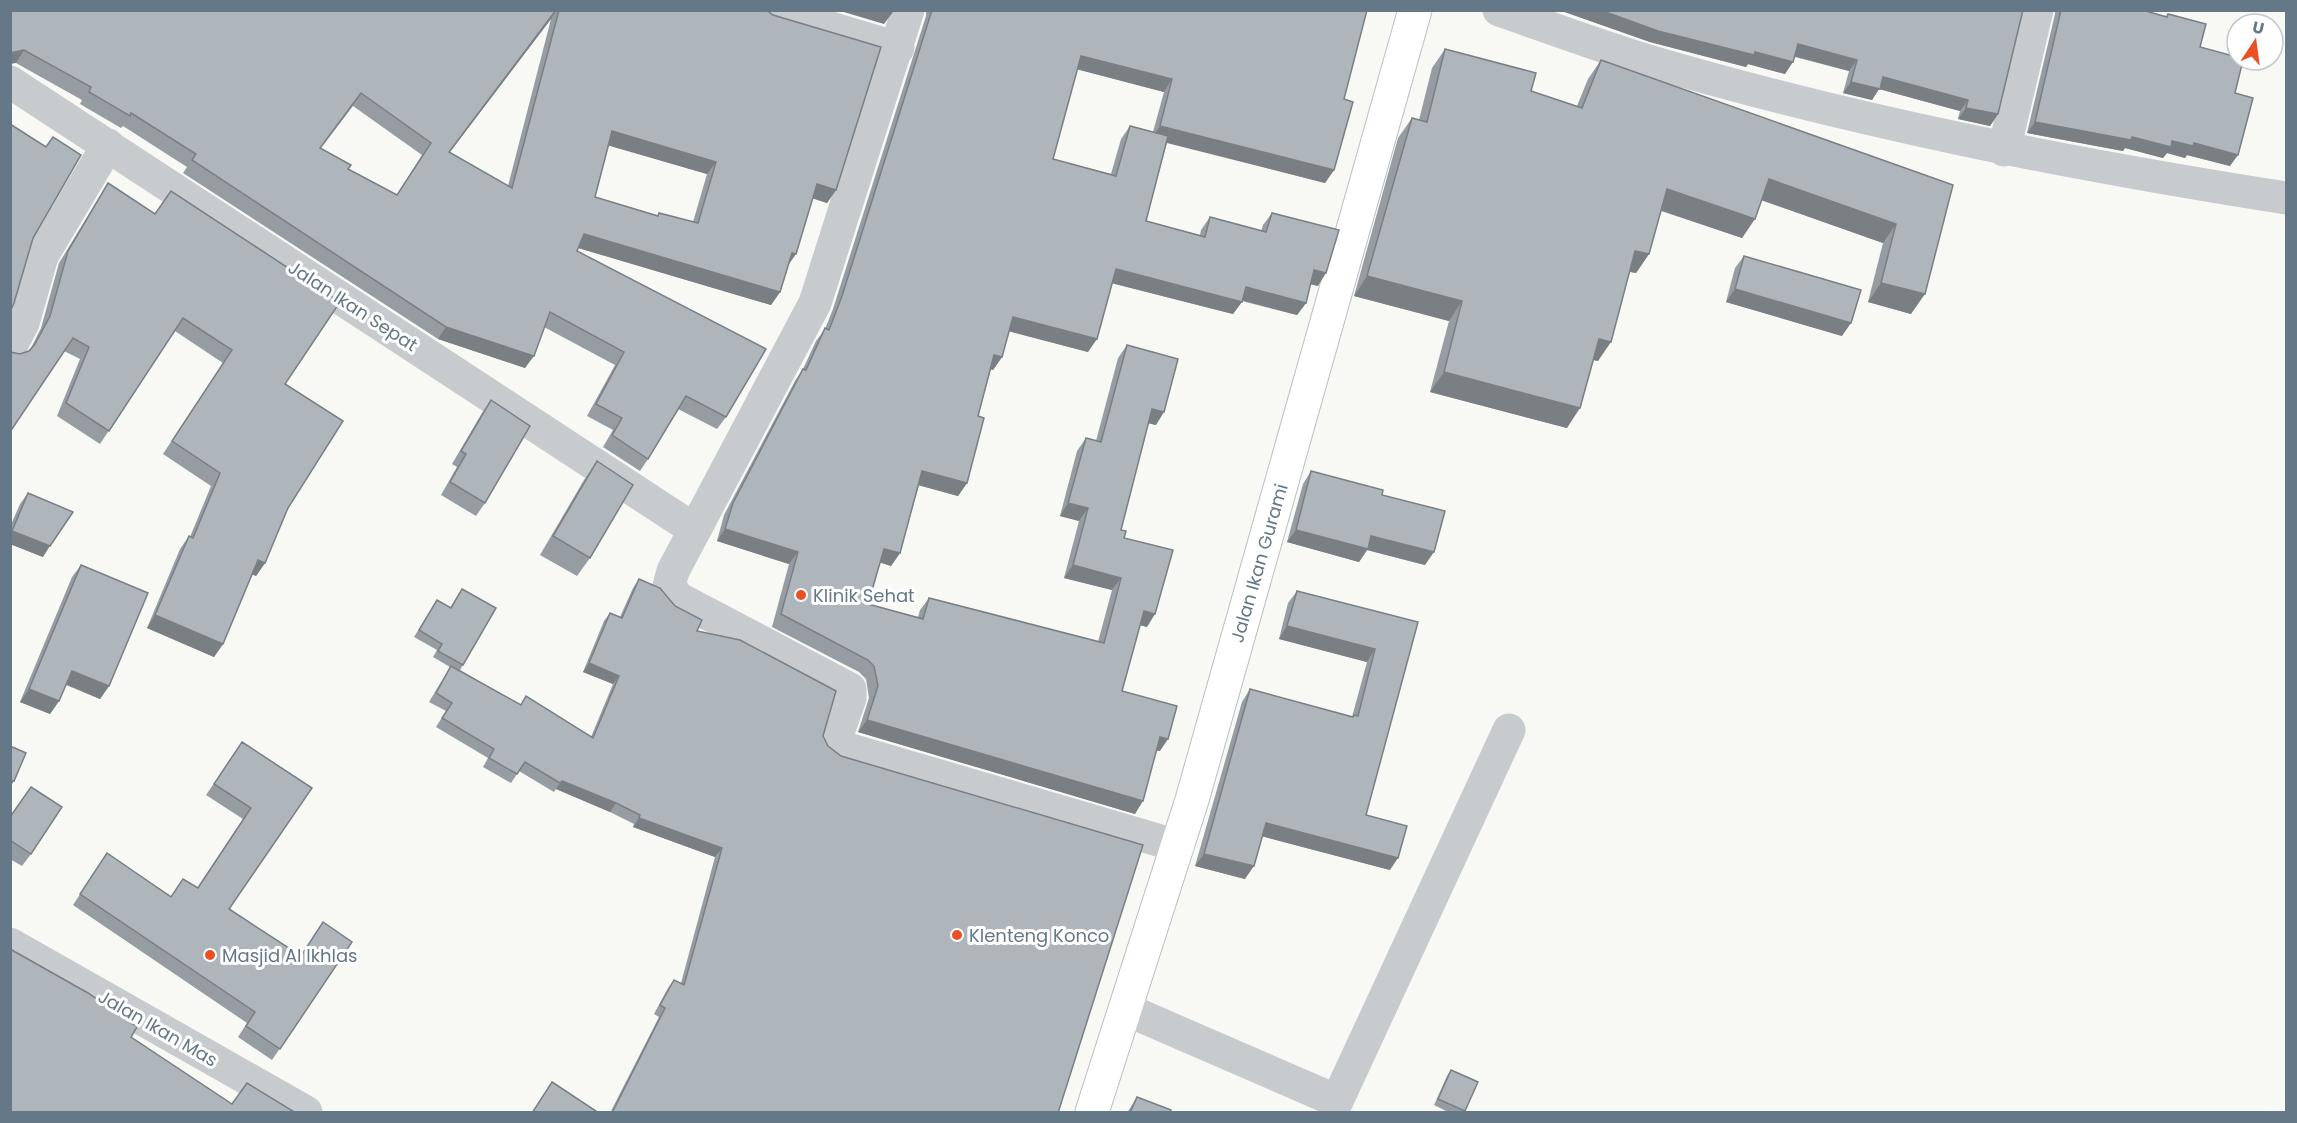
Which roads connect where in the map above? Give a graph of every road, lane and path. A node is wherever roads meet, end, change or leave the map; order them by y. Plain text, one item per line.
1 (770, 10) edge
2 (908, 10) edge
3 (1415, 10) edge
4 (1499, 10) edge
5 (2037, 10) edge
6 (898, 48) junction
7 (10, 82) edge
8 (108, 145) junction
9 (2004, 150) junction
10 (2286, 198) edge
11 (10, 348) edge
12 (695, 530) junction
13 (1509, 730) dead end
14 (1178, 846) junction
15 (10, 944) edge
16 (1125, 1009) junction
17 (1334, 1107) edge
18 (306, 1113) edge
19 (1092, 1113) edge

1 - 6 street
2 - 6 street
3 - 14 main road, Jalan Ikan Gurami
4 - 9 street
5 - 9 street
6 - 12 street
7 - 8 street, Jalan Ikan Sepat
8 - 11 street
8 - 12 street, Jalan Ikan Sepat
9 - 10 street
12 - 14 street
13 - 17 street
14 - 16 main road, Jalan Ikan Gurami
15 - 18 street, Jalan Ikan Mas
16 - 17 street
16 - 19 main road, Jalan Ikan Gurami

